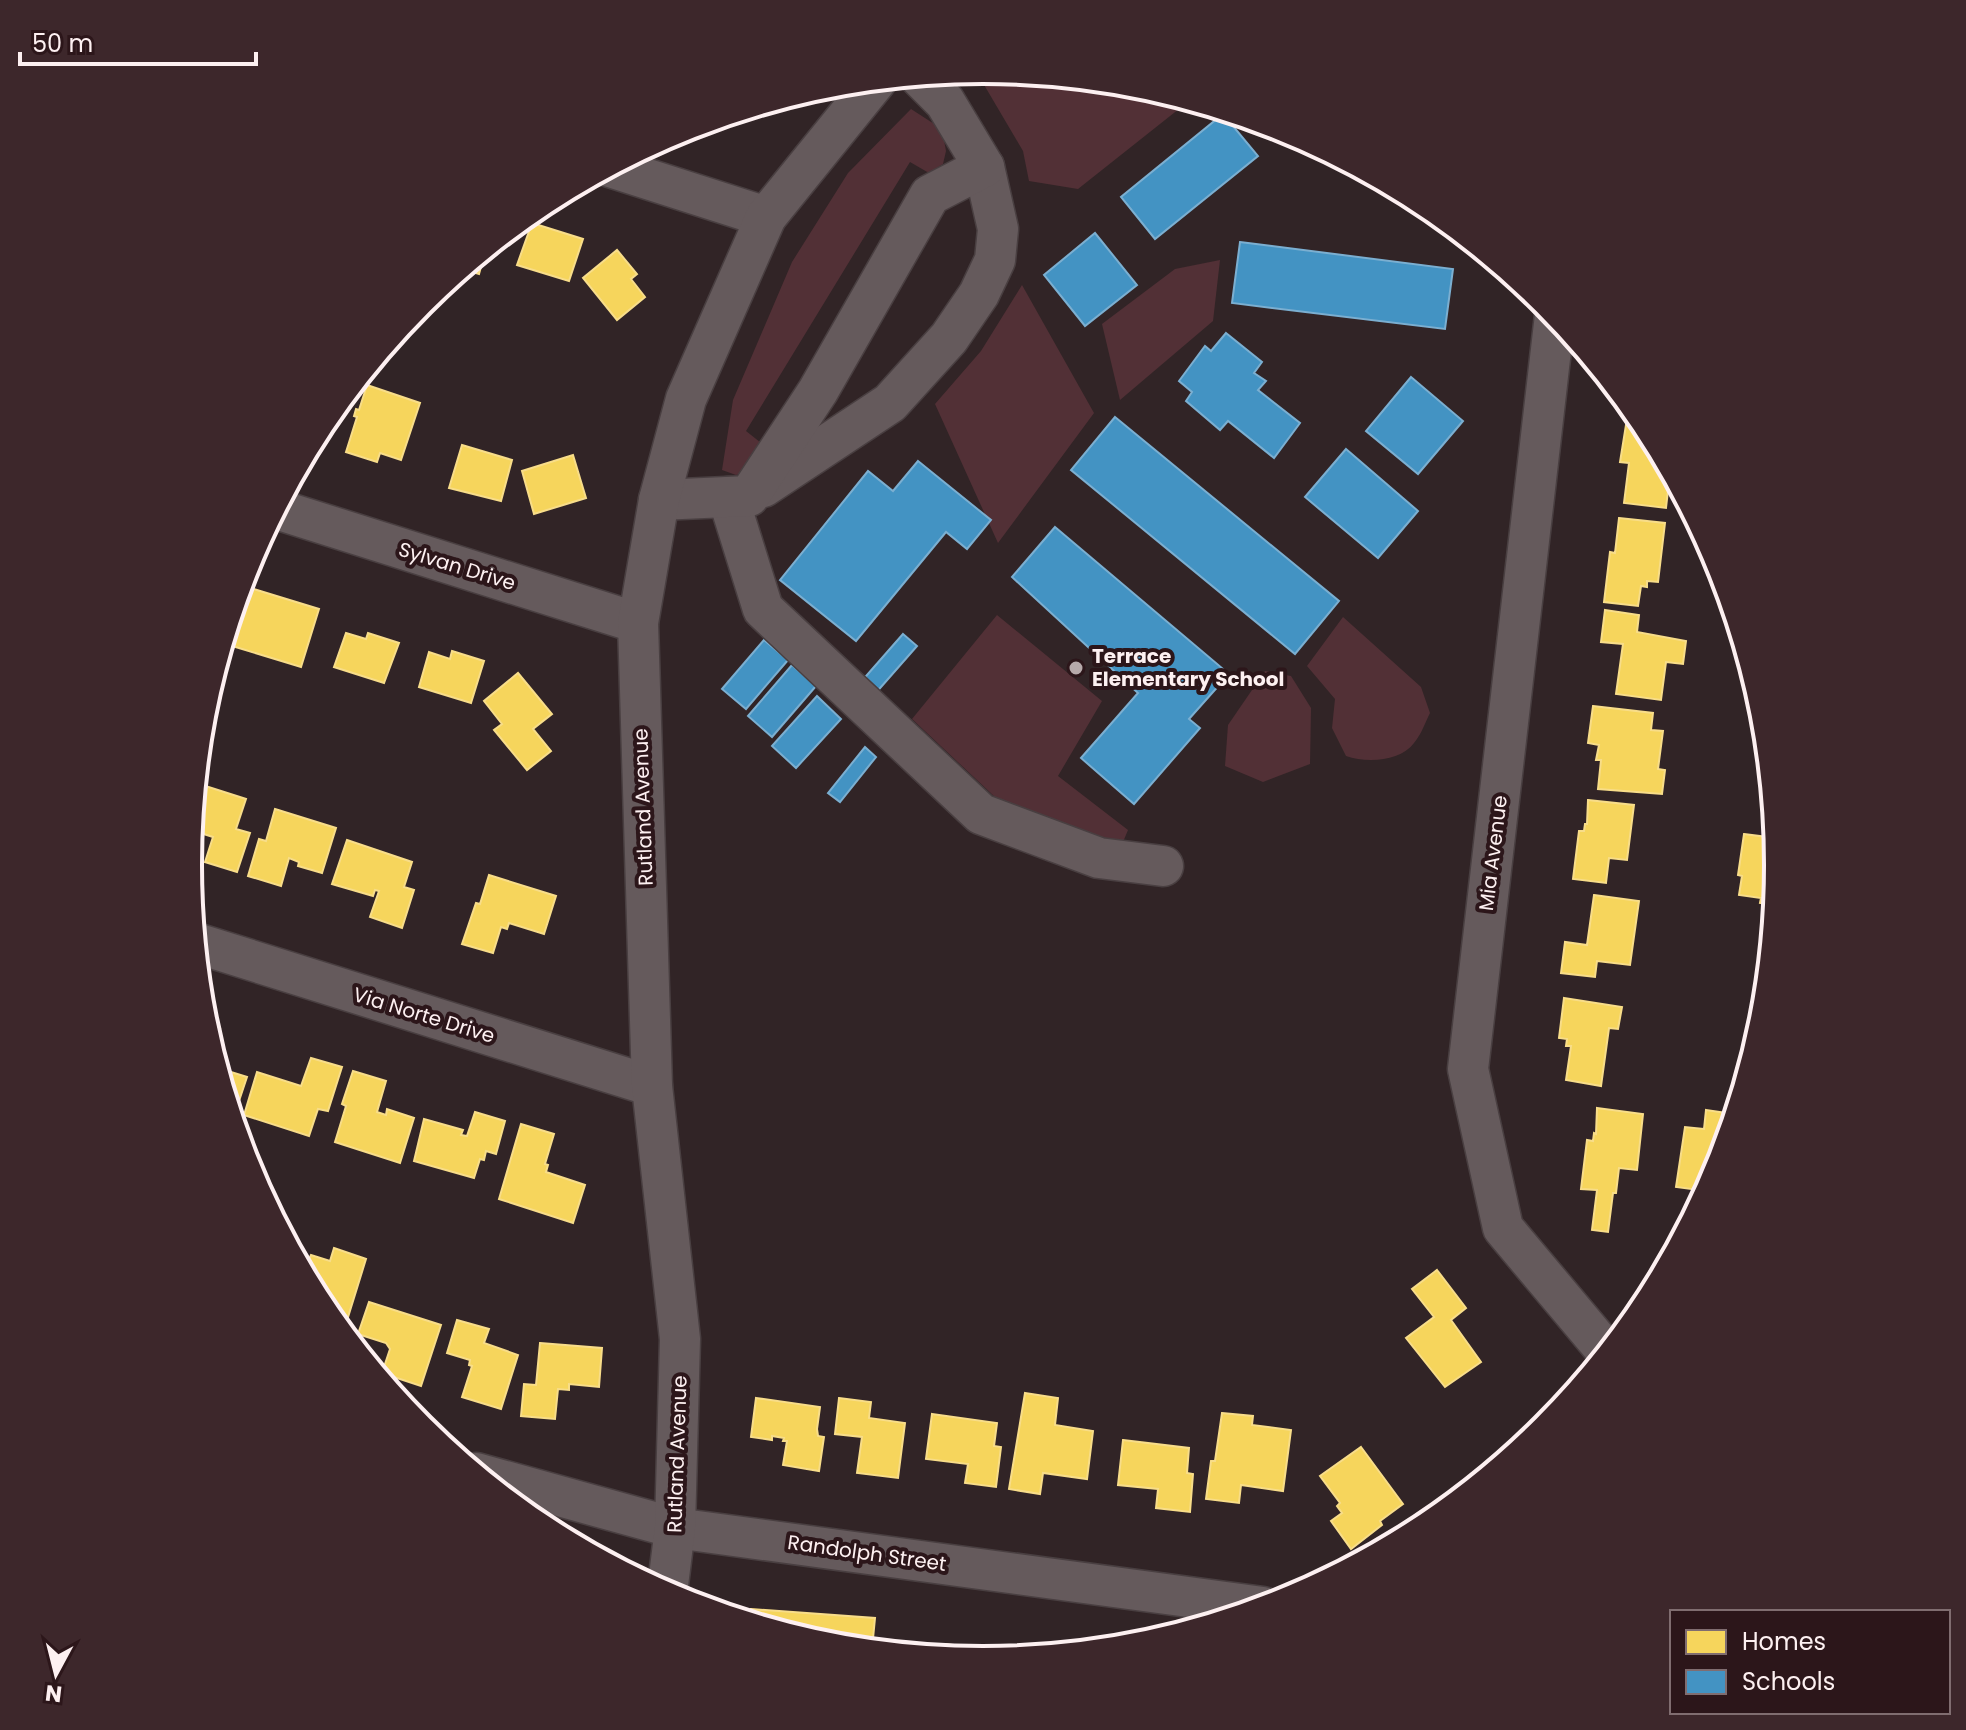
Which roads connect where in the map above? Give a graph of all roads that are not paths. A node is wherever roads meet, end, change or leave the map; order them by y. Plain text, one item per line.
1 (929, 86) edge
2 (866, 93) edge
3 (984, 167) junction
4 (625, 172) edge
5 (766, 217) junction
6 (1553, 332) edge
7 (739, 496) junction
8 (659, 500) junction
9 (287, 512) edge
10 (638, 623) junction
11 (1163, 866) dead end
12 (207, 946) edge
13 (652, 1086) junction
14 (1600, 1344) edge
15 (502, 1480) edge
16 (675, 1528) junction
17 (669, 1580) edge
18 (1238, 1604) edge

1 - 3 street
2 - 5 street, Rutland Avenue
3 - 7 street
3 - 7 street
4 - 5 street
5 - 8 street, Rutland Avenue
6 - 14 street, Mia Avenue
7 - 8 street
7 - 11 street
8 - 10 street, Rutland Avenue
9 - 10 street, Sylvan Drive
10 - 13 street, Rutland Avenue
12 - 13 street, Via Norte Drive
13 - 16 street, Rutland Avenue
15 - 16 street, Randolph Street
16 - 17 street, Rutland Avenue
16 - 18 street, Randolph Street

